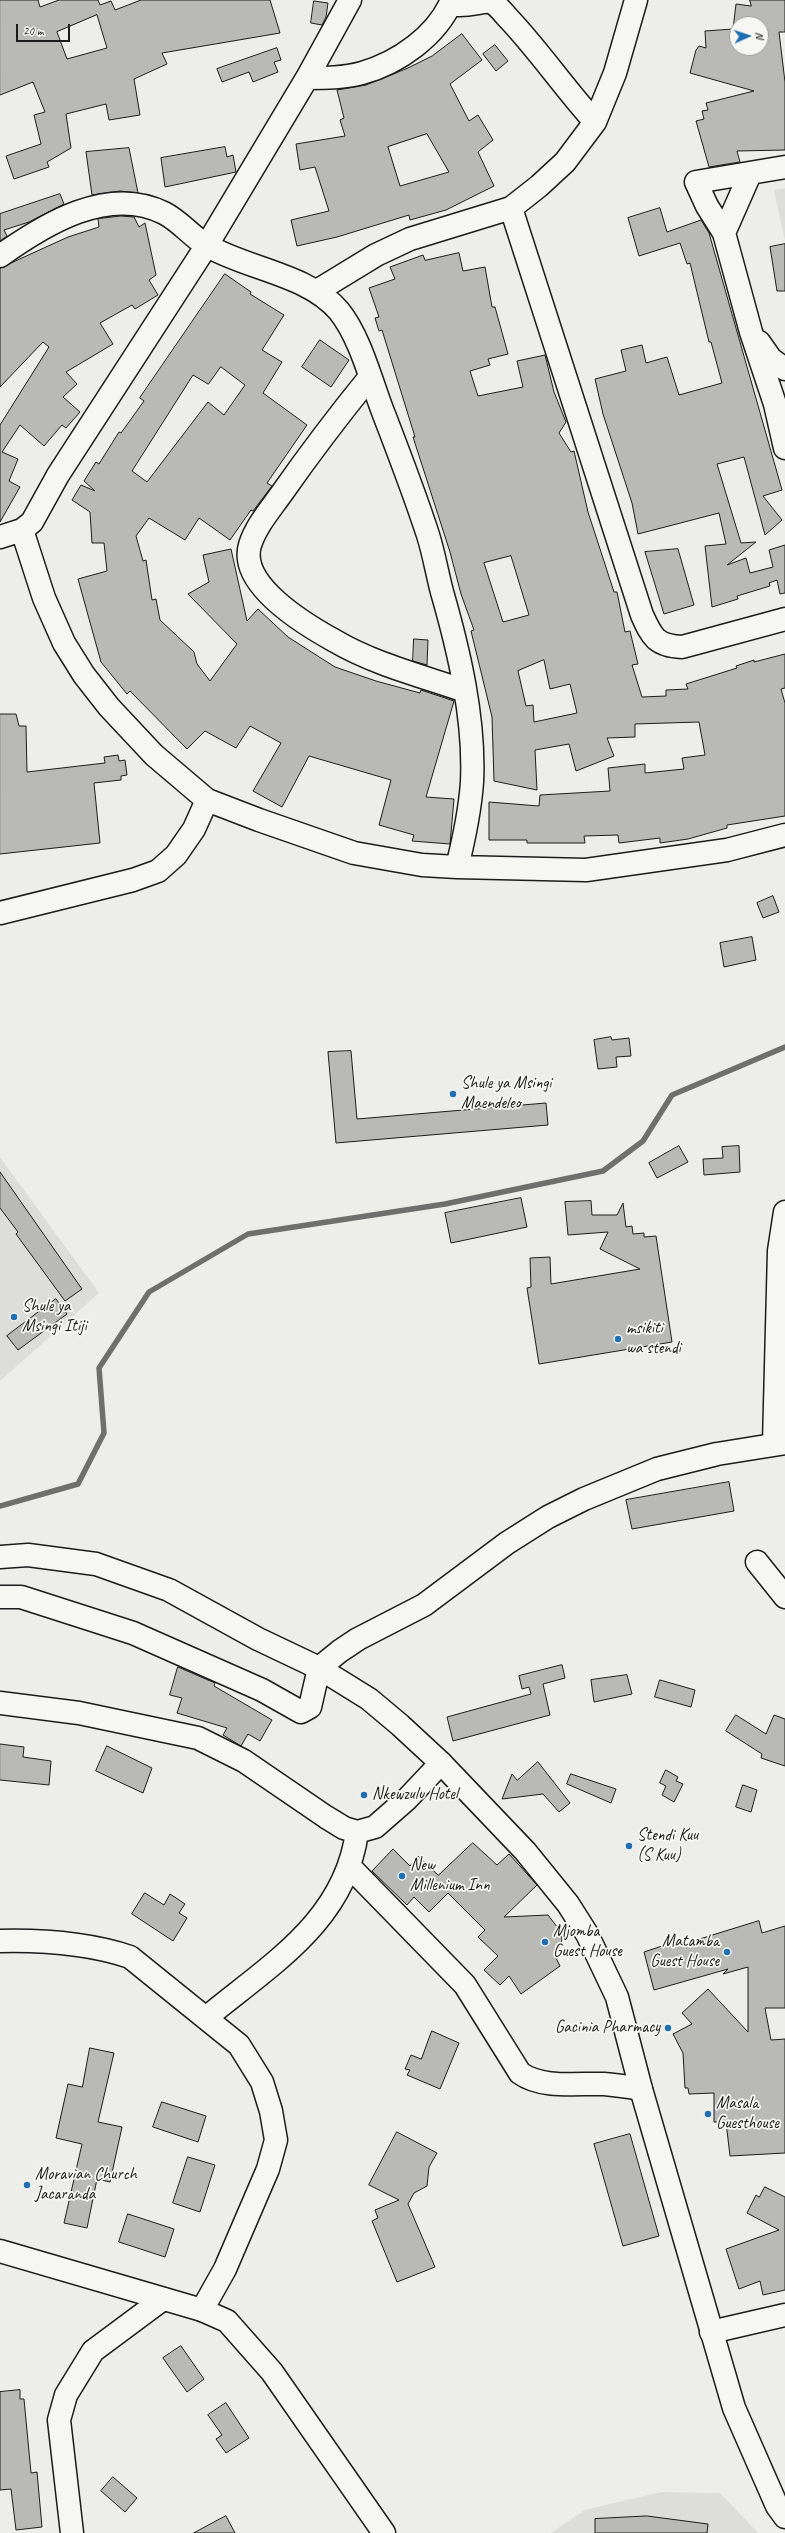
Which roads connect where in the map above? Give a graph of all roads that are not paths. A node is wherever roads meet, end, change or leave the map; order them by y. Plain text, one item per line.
1 (350, 0) edge
2 (636, 0) edge
3 (451, 2) edge
4 (307, 78) junction
5 (595, 122) junction
6 (785, 167) edge
7 (750, 174) junction
8 (511, 208) junction
9 (724, 233) junction
10 (207, 245) junction
11 (0, 256) edge
12 (317, 291) junction
13 (751, 332) junction
14 (785, 369) edge
15 (369, 378) junction
16 (780, 402) edge
17 (785, 448) edge
18 (22, 530) junction
19 (0, 537) edge
20 (785, 619) edge
21 (465, 691) junction
22 (208, 800) junction
23 (785, 835) edge
24 (456, 867) junction
25 (0, 913) edge
26 (785, 1212) edge
27 (782, 1304) edge
28 (779, 1443) edge
29 (0, 1557) edge
30 (757, 1562) dead end
31 (0, 1597) edge
32 (785, 1597) edge
33 (319, 1668) junction
34 (0, 1703) edge
35 (441, 1763) junction
36 (357, 1832) junction
37 (350, 1868) junction
38 (0, 1940) edge
39 (207, 2017) junction
40 (641, 2089) junction
41 (0, 2251) edge
42 (163, 2298) junction
43 (202, 2310) junction
44 (785, 2315) edge
45 (711, 2332) junction
46 (785, 2516) edge
47 (72, 2533) edge
48 (384, 2533) edge

1 - 4 street
2 - 5 street
3 - 4 street
3 - 5 street
4 - 10 street
5 - 8 street
6 - 7 street
7 - 9 street
7 - 9 street
8 - 12 street
8 - 20 street
9 - 13 street
10 - 11 street
10 - 12 street
10 - 18 street
12 - 15 street
13 - 14 street
13 - 16 street
15 - 21 street
15 - 21 street
16 - 17 street
18 - 19 street
18 - 22 street
21 - 24 street
22 - 24 street
22 - 25 street
23 - 24 street
26 - 27 street
27 - 28 street
28 - 33 street
29 - 33 street
30 - 32 street
31 - 33 street
33 - 35 street
34 - 36 street
35 - 36 street
35 - 40 street
36 - 37 street
37 - 39 street
37 - 40 street
38 - 39 street
39 - 43 street
40 - 45 street
41 - 42 street
42 - 43 street
42 - 47 street
43 - 48 street
44 - 45 street
45 - 46 street

